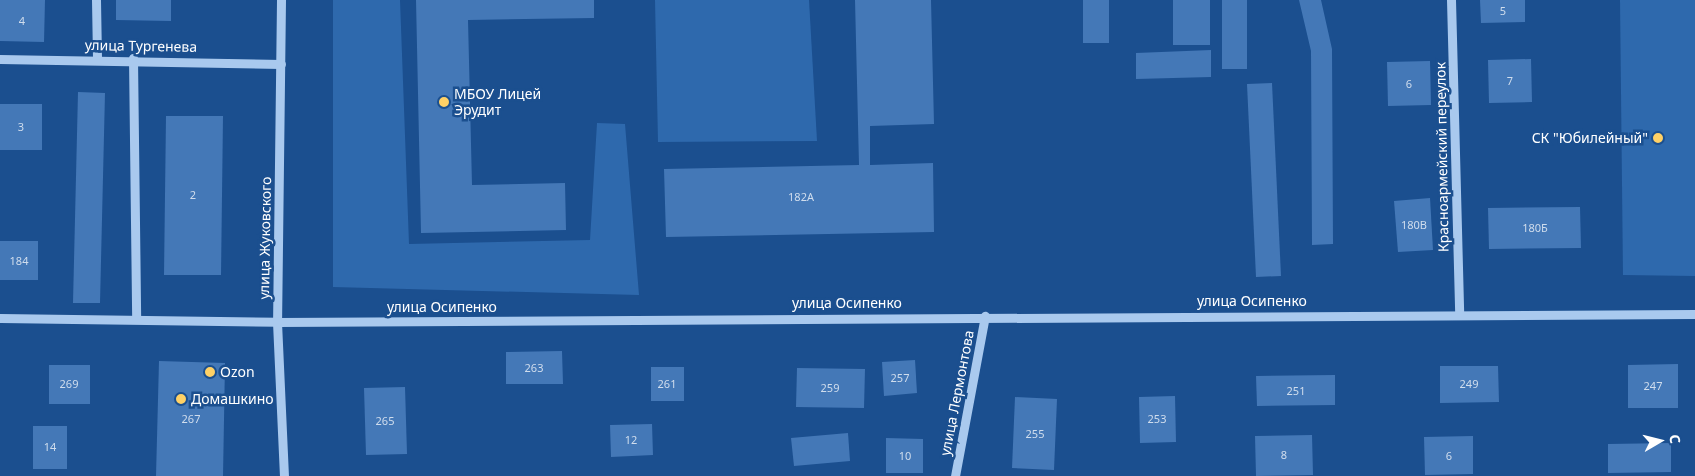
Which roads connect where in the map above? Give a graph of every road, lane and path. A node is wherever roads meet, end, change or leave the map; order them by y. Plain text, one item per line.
1 (96, 0) edge
2 (281, 0) edge
3 (1451, 0) edge
4 (97, 58) junction
5 (133, 58) junction
6 (0, 59) edge
7 (282, 64) junction
8 (1459, 314) junction
9 (1695, 314) edge
10 (985, 316) junction
11 (0, 318) edge
12 (136, 318) junction
13 (277, 322) junction
14 (284, 476) edge
15 (955, 476) edge

1 - 4 street
2 - 7 street, улица Жуковского
3 - 8 street, Красноармейский переулок
4 - 5 street, улица Тургенева
4 - 6 street, улица Тургенева
5 - 7 street, улица Тургенева
5 - 12 street
7 - 13 street, улица Жуковского
8 - 9 street, улица Осипенко
8 - 10 street, улица Осипенко
10 - 13 street, улица Осипенко
10 - 15 street, улица Лермонтова
11 - 12 street, улица Осипенко
12 - 13 street, улица Осипенко
13 - 14 street, улица Жуковского

